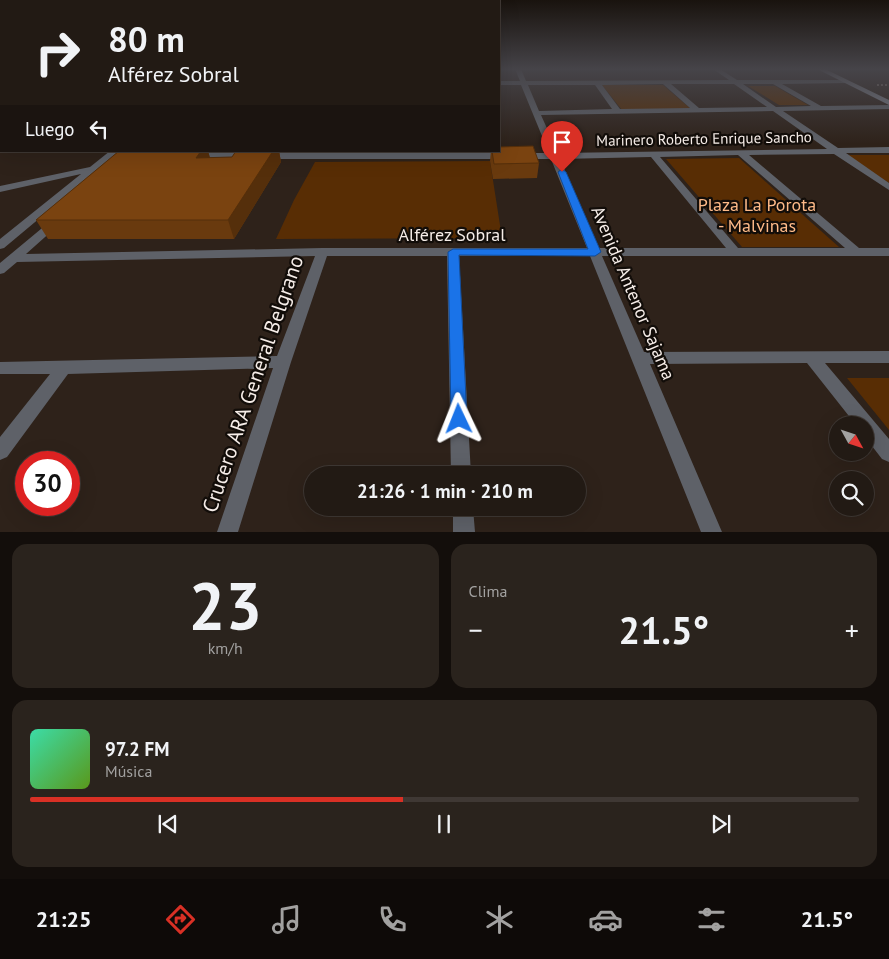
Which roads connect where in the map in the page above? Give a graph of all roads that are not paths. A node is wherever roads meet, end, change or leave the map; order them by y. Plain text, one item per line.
1 (528, 94) edge
2 (605, 94) edge
3 (678, 94) edge
4 (753, 94) edge
5 (795, 94) edge
6 (871, 94) edge
7 (889, 102) edge
8 (889, 107) edge
9 (818, 108) junction
10 (774, 109) junction
11 (698, 111) junction
12 (618, 112) junction
13 (536, 113) junction
14 (834, 150) junction
15 (889, 150) edge
16 (115, 152) edge
17 (450, 153) edge
18 (742, 153) junction
19 (228, 154) edge
20 (654, 155) junction
21 (188, 156) edge
22 (555, 156) junction
23 (112, 166) edge
24 (94, 169) junction
25 (889, 187) edge
26 (0, 189) edge
27 (66, 212) edge
28 (0, 245) edge
29 (322, 252) junction
30 (453, 252) junction
31 (595, 252) junction
32 (735, 252) junction
33 (856, 252) junction
34 (889, 252) edge
35 (14, 258) junction
36 (0, 270) edge
37 (889, 357) edge
38 (640, 358) junction
39 (812, 358) junction
40 (282, 362) junction
41 (0, 368) edge
42 (64, 368) junction
43 (0, 451) edge
44 (889, 453) edge
45 (462, 466) edge
46 (463, 516) edge
47 (228, 532) edge
48 (464, 532) edge
49 (712, 532) edge

1 - 13 street, Avenida Antenor Sajama
2 - 12 street
3 - 11 street
4 - 10 street
5 - 9 street
6 - 7 street
8 - 9 street
9 - 10 street
10 - 11 street
10 - 14 street
11 - 12 street
12 - 13 street
13 - 22 street, Avenida Antenor Sajama
14 - 15 street, Marinero Roberto Enrique Sancho
14 - 18 street, Marinero Roberto Enrique Sancho
14 - 25 street
16 - 24 street
17 - 19 street, Marinero Roberto Enrique Sancho
17 - 22 street, Marinero Roberto Enrique Sancho
18 - 20 street, Marinero Roberto Enrique Sancho
18 - 33 street
19 - 21 street, Marinero Roberto Enrique Sancho
20 - 22 street, Marinero Roberto Enrique Sancho
20 - 32 street
22 - 31 street, Avenida Antenor Sajama
23 - 24 street
24 - 26 street
24 - 28 street
27 - 35 street
29 - 30 street, Alférez Sobral
29 - 35 street, Alférez Sobral
29 - 40 street, Crucero ARA General Belgrano
30 - 31 street, Alférez Sobral
30 - 45 street
31 - 32 street, Alférez Sobral
31 - 38 street, Avenida Antenor Sajama
32 - 33 street, Alférez Sobral
33 - 34 street, Alférez Sobral
35 - 36 street
37 - 39 street
38 - 39 street
38 - 49 street, Avenida Antenor Sajama
39 - 44 street
40 - 42 street
40 - 47 street, Crucero ARA General Belgrano
41 - 42 street
42 - 43 street
46 - 48 street

